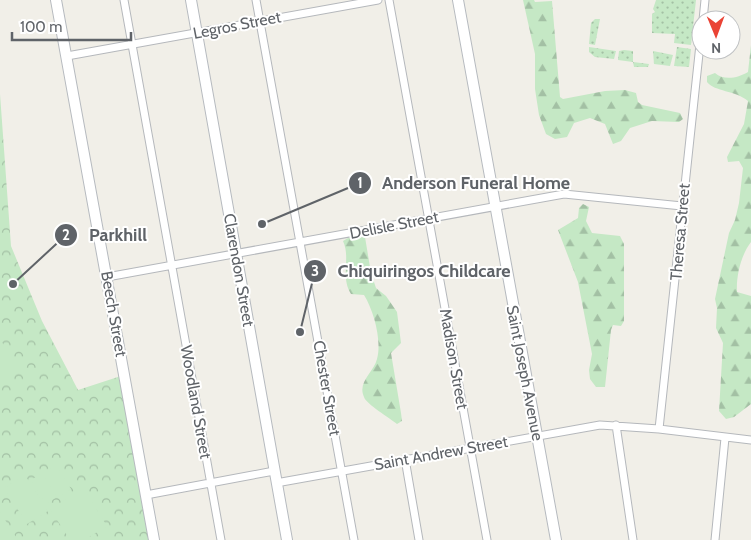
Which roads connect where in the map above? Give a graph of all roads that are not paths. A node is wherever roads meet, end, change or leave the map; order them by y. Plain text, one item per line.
1 (56, 0) edge
2 (124, 0) edge
3 (191, 0) edge
4 (256, 0) edge
5 (378, 0) edge
6 (389, 0) edge
7 (458, 0) edge
8 (259, 20) junction
9 (197, 33) junction
10 (131, 44) junction
11 (67, 56) junction
12 (698, 60) edge
13 (682, 206) junction
14 (494, 207) junction
15 (429, 218) junction
16 (301, 243) junction
17 (236, 253) junction
18 (171, 264) junction
19 (107, 277) junction
20 (616, 425) junction
21 (659, 429) junction
22 (537, 436) junction
23 (725, 438) junction
24 (751, 440) edge
25 (470, 447) junction
26 (405, 459) junction
27 (274, 470) junction
28 (342, 471) junction
29 (276, 483) junction
30 (211, 484) junction
31 (146, 495) junction
32 (154, 540) edge
33 (221, 540) edge
34 (287, 540) edge
35 (354, 540) edge
36 (419, 540) edge
37 (487, 540) edge
38 (556, 540) edge
39 (632, 540) edge
40 (715, 540) edge

1 - 11 street, Beech Street
2 - 10 street, Woodland Street
3 - 9 street, Clarendon Street
4 - 8 street, Chester Street
5 - 8 street, Legros Street
6 - 15 street, Madison Street
7 - 14 street, Saint Joseph Avenue
8 - 9 street, Legros Street
8 - 16 street, Chester Street
9 - 10 street, Legros Street
9 - 17 street, Clarendon Street
10 - 11 street, Legros Street
10 - 18 street, Woodland Street
11 - 19 street, Beech Street
12 - 13 street, Theresa Street
13 - 14 street, Delisle Street
13 - 21 street, Theresa Street
14 - 15 street, Delisle Street
14 - 22 street, Saint Joseph Avenue
15 - 16 street, Delisle Street
15 - 25 street, Madison Street
16 - 17 street, Delisle Street
16 - 28 street, Chester Street
17 - 18 street, Delisle Street
17 - 27 street, Clarendon Street
18 - 19 street, Delisle Street
18 - 30 street, Woodland Street
19 - 31 street, Beech Street
20 - 21 street, Saint Andrew Street
20 - 22 street, Saint Andrew Street
20 - 39 street
21 - 23 street, Saint Andrew Street
22 - 25 street, Saint Andrew Street
22 - 38 street, Saint Joseph Avenue
23 - 24 street, Saint Andrew Street
23 - 40 street
25 - 26 street, Saint Andrew Street
25 - 37 street, Madison Street
26 - 28 street, Saint Andrew Street
26 - 36 street
27 - 29 street, Clarendon Street
27 - 30 street
28 - 29 street, Saint Andrew Street
28 - 35 street, Chester Street
29 - 34 street, Clarendon Street
30 - 31 street
30 - 33 street, Woodland Street
31 - 32 street, Beech Street

